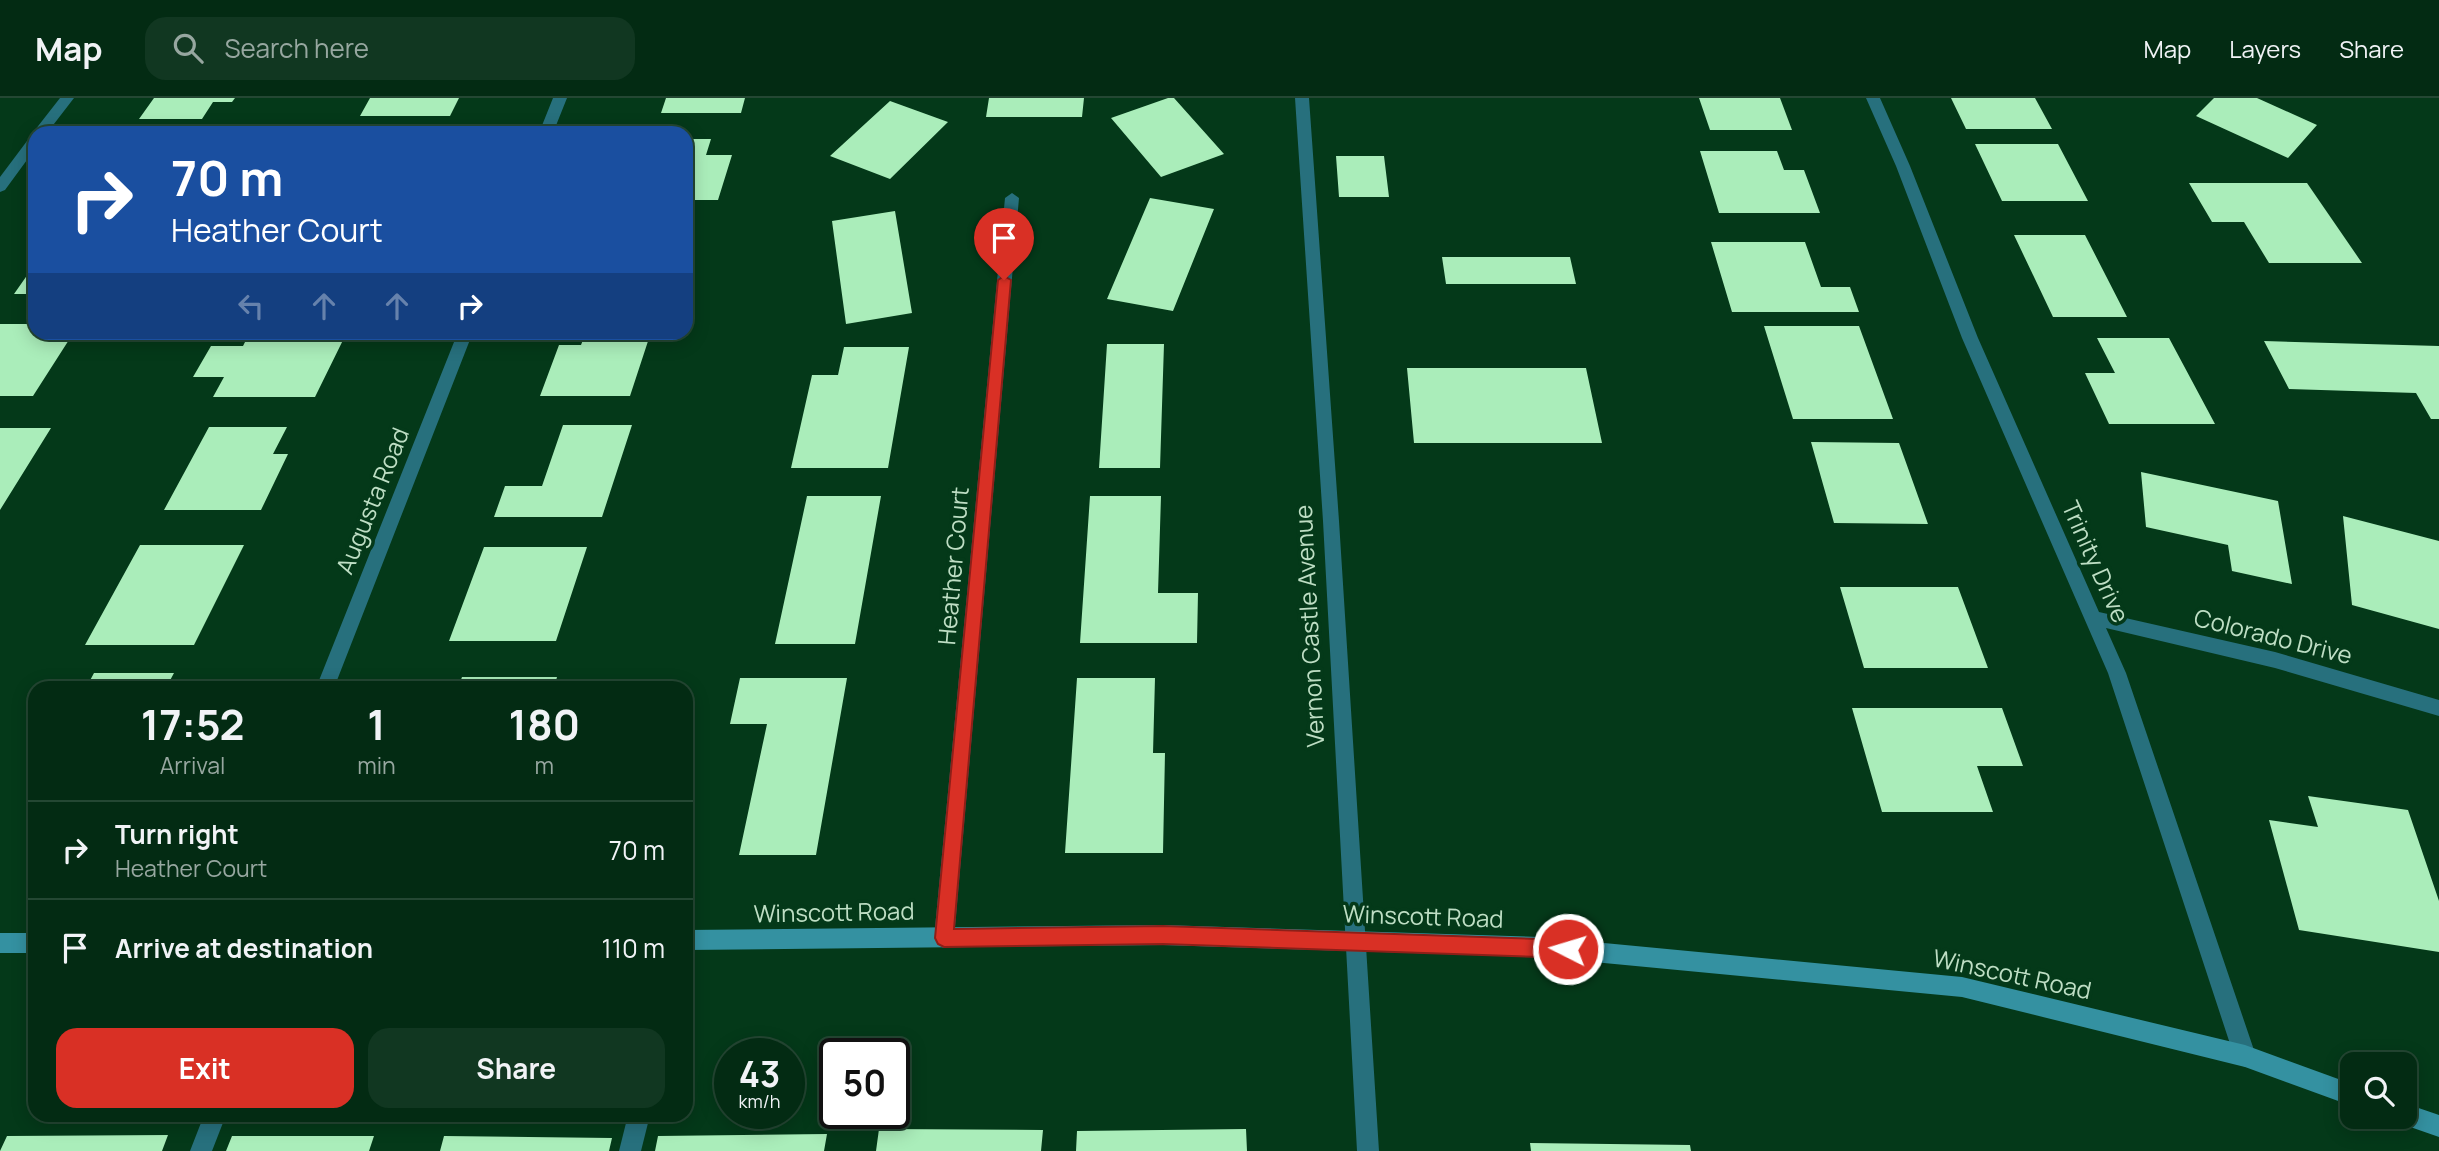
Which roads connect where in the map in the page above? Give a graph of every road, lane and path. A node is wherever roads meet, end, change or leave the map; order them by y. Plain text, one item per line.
1 (67, 98) edge
2 (561, 98) edge
3 (1302, 98) edge
4 (1873, 98) edge
5 (45, 126) edge
6 (549, 126) edge
7 (28, 149) edge
8 (0, 187) edge
9 (1012, 198) dead end
10 (463, 340) edge
11 (2093, 618) junction
12 (328, 681) edge
13 (2439, 708) edge
14 (944, 938) junction
15 (693, 940) edge
16 (1354, 941) junction
17 (0, 943) edge
18 (28, 943) edge
19 (2245, 1056) junction
20 (2340, 1091) edge
21 (2417, 1118) edge
22 (212, 1122) edge
23 (637, 1122) edge
24 (2439, 1126) edge
25 (201, 1151) edge
26 (630, 1151) edge
27 (1368, 1151) edge

1 - 5 street
2 - 6 street
3 - 16 street, Vernon Castle Avenue
4 - 11 street, Trinity Drive
7 - 8 street
9 - 14 street, Heather Court
10 - 12 street, Augusta Road
11 - 13 street, Colorado Drive
11 - 19 street, Trinity Drive
14 - 15 main road, Winscott Road
14 - 16 main road, Winscott Road
16 - 19 main road, Winscott Road
16 - 27 street, Vernon Castle Avenue
17 - 18 main road
19 - 20 main road, Winscott Road
21 - 24 main road
22 - 25 street
23 - 26 street

